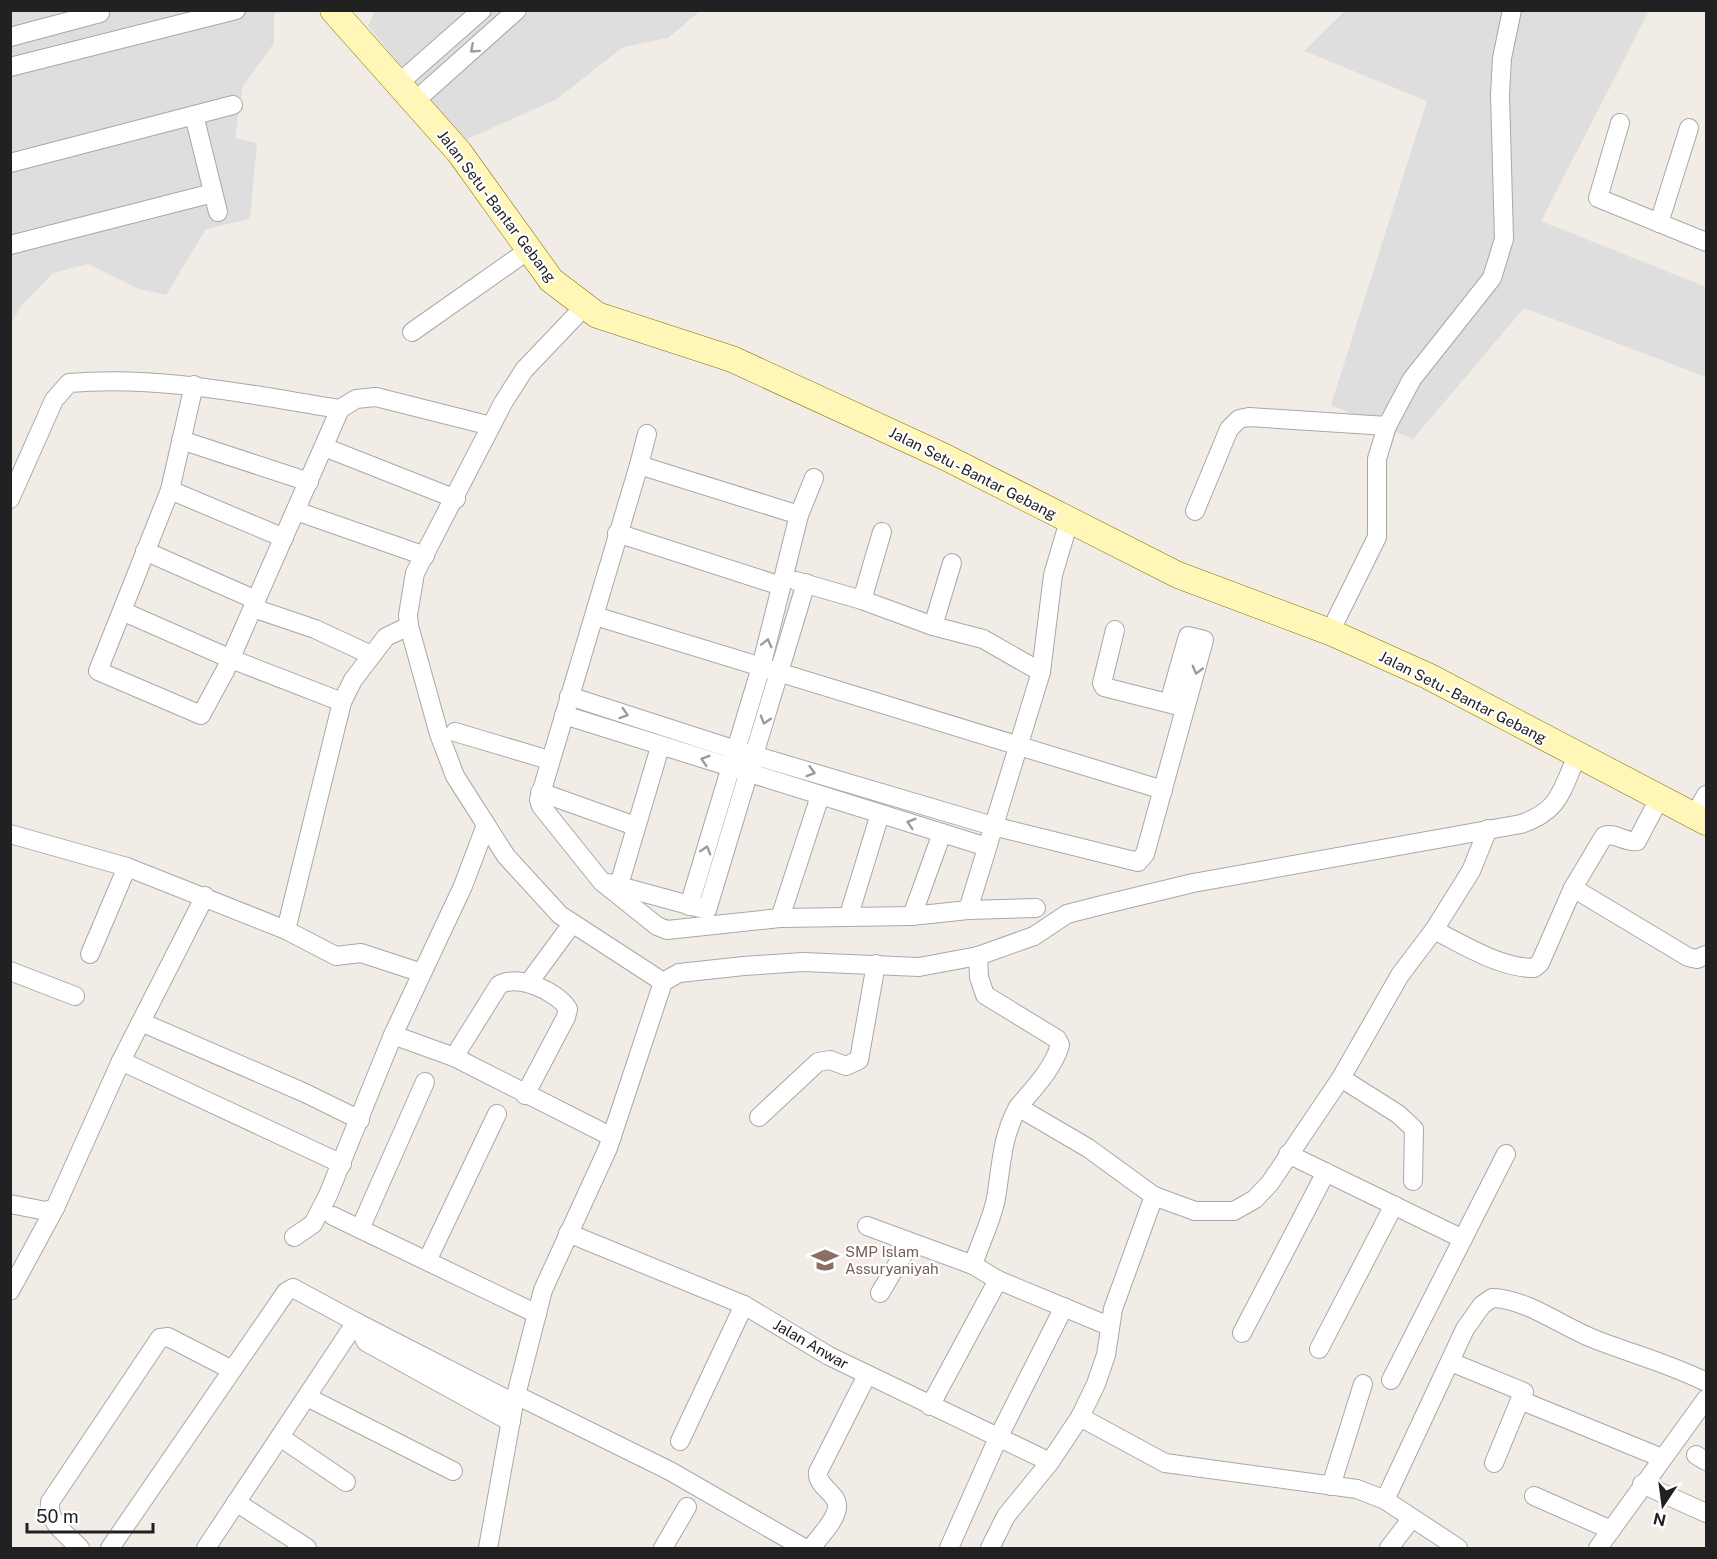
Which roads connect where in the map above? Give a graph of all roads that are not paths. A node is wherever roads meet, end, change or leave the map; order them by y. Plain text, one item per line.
1 (236, 10) edge
2 (333, 10) edge
3 (482, 10) edge
4 (517, 10) edge
5 (1512, 10) edge
6 (100, 13) dead end
7 (10, 38) edge
8 (10, 67) edge
9 (407, 92) junction
10 (233, 105) dead end
11 (194, 115) junction
12 (1620, 123) dead end
13 (1689, 128) dead end
14 (10, 163) edge
15 (213, 193) junction
16 (218, 213) dead end
17 (1659, 223) junction
18 (1707, 242) edge
19 (10, 245) edge
20 (530, 249) junction
21 (585, 306) junction
22 (412, 332) dead end
23 (194, 385) junction
24 (340, 409) junction
25 (491, 426) junction
26 (1387, 426) junction
27 (647, 434) dead end
28 (181, 440) junction
29 (324, 447) junction
30 (639, 465) junction
31 (814, 478) dead end
32 (309, 482) junction
33 (170, 490) junction
34 (10, 499) edge
35 (456, 499) junction
36 (296, 511) junction
37 (1195, 511) dead end
38 (799, 515) junction
39 (1069, 521) junction
40 (882, 532) dead end
41 (617, 533) junction
42 (284, 538) junction
43 (145, 551) junction
44 (425, 556) junction
45 (952, 563) dead end
46 (782, 582) junction
47 (806, 584) junction
48 (862, 600) junction
49 (255, 604) junction
50 (122, 611) junction
51 (595, 616) junction
52 (409, 626) junction
53 (933, 626) junction
54 (1115, 630) dead end
55 (1330, 632) junction
56 (371, 655) junction
57 (231, 659) junction
58 (761, 667) junction
59 (1041, 672) junction
60 (780, 673) junction
61 (569, 696) junction
62 (342, 702) junction
63 (564, 715) junction
64 (455, 732) dead end
65 (1019, 746) junction
66 (660, 747) junction
67 (736, 750) junction
68 (754, 755) junction
69 (1577, 756) junction
70 (549, 760) junction
71 (739, 771) junction
72 (1163, 790) junction
73 (540, 792) junction
74 (820, 796) junction
75 (1659, 799) junction
76 (1702, 811) edge
77 (880, 814) junction
78 (486, 825) junction
79 (635, 826) junction
80 (993, 826) junction
81 (1488, 830) junction
82 (942, 833) junction
83 (10, 834) edge
84 (987, 847) junction
85 (127, 867) junction
86 (611, 883) junction
87 (1573, 888) junction
88 (205, 896) junction
89 (689, 906) junction
90 (1036, 908) dead end
91 (707, 910) junction
92 (968, 910) junction
93 (849, 915) junction
94 (912, 916) junction
95 (780, 918) junction
96 (744, 923) junction
97 (572, 924) junction
98 (286, 930) junction
99 (1434, 930) junction
100 (90, 954) dead end
101 (1707, 955) edge
102 (978, 956) junction
103 (876, 964) junction
104 (10, 971) edge
105 (422, 973) junction
106 (530, 981) junction
107 (663, 982) junction
108 (75, 996) dead end
109 (141, 1022) junction
110 (393, 1035) junction
111 (454, 1057) junction
112 (121, 1061) junction
113 (1341, 1078) junction
114 (426, 1082) dead end
115 (525, 1095) junction
116 (1018, 1107) junction
117 (497, 1114) dead end
118 (759, 1117) dead end
119 (360, 1120) junction
120 (612, 1137) junction
121 (1288, 1154) junction
122 (1506, 1155) dead end
123 (342, 1164) junction
124 (1326, 1172) junction
125 (1413, 1181) dead end
126 (1154, 1196) junction
127 (10, 1204) edge
128 (1394, 1205) junction
129 (55, 1208) junction
130 (333, 1216) dead end
131 (867, 1226) dead end
132 (360, 1229) junction
133 (568, 1233) junction
134 (294, 1237) dead end
135 (1463, 1239) junction
136 (910, 1243) junction
137 (427, 1261) junction
138 (973, 1265) junction
139 (998, 1280) junction
140 (10, 1291) edge
141 (880, 1293) dead end
142 (744, 1305) junction
143 (1064, 1307) junction
144 (537, 1314) junction
145 (356, 1322) junction
146 (1109, 1326) junction
147 (1242, 1333) dead end
148 (1319, 1349) dead end
149 (1458, 1365) dead end
150 (232, 1370) junction
151 (867, 1375) junction
152 (1391, 1380) dead end
153 (1707, 1382) edge
154 (1363, 1384) dead end
155 (307, 1397) junction
156 (515, 1399) junction
157 (1707, 1399) edge
158 (1520, 1400) junction
159 (930, 1406) junction
160 (1080, 1417) junction
161 (511, 1422) junction
162 (280, 1437) junction
163 (998, 1438) junction
164 (680, 1442) dead end
165 (1662, 1458) junction
166 (1050, 1462) junction
167 (1494, 1463) dead end
168 (453, 1471) dead end
169 (346, 1482) dead end
170 (1642, 1484) junction
171 (1331, 1486) junction
172 (1534, 1496) dead end
173 (1385, 1500) junction
174 (237, 1502) junction
175 (687, 1507) dead end
176 (1707, 1513) edge
177 (1412, 1518) junction
178 (1611, 1530) junction
179 (80, 1548) edge
180 (110, 1548) edge
181 (206, 1548) edge
182 (307, 1548) edge
183 (488, 1548) edge
184 (663, 1548) edge
185 (804, 1548) edge
186 (811, 1548) edge
187 (949, 1548) edge
188 (990, 1548) edge
189 (1389, 1548) edge
190 (1458, 1548) edge
191 (1598, 1548) edge

1 - 8 street
2 - 9 main road, Jalan Setu - Bantar Gebang
3 - 9 street
4 -> 9 street
5 - 26 street
6 - 7 street
9 - 20 main road, Jalan Setu - Bantar Gebang
10 - 11 street
11 - 14 street
11 - 15 street
12 - 17 street
13 - 17 street
15 - 16 street
15 - 19 street
17 - 18 street
20 - 21 main road, Jalan Setu - Bantar Gebang
20 - 22 street
21 - 25 street
21 - 39 main road, Jalan Setu - Bantar Gebang
23 - 24 street
23 - 28 street
23 - 34 street
24 - 25 street
24 - 29 street
25 - 35 street
26 - 37 street
26 - 55 street
27 - 30 street
28 - 32 street
28 - 33 street
29 - 32 street
29 - 35 street
30 - 38 street
30 - 41 street
31 - 38 street
32 - 36 street
33 - 42 street
33 - 43 street
35 - 44 street
36 - 42 street
36 - 44 street
38 - 46 street
39 - 55 main road, Jalan Setu - Bantar Gebang
39 - 59 street
40 - 48 street
41 - 46 street
41 - 51 street
42 - 49 street
43 - 49 street
43 - 50 street
44 - 52 street
45 - 53 street
46 - 47 street
58 -> 46 street
47 - 48 street
47 - 60 street
48 - 53 street
49 - 56 street
49 - 57 street
50 - 57 street
50 - 57 street
51 - 58 street
51 - 61 street
52 - 56 street
52 - 78 street
53 - 59 street
54 - 72 street
55 - 69 main road, Jalan Setu - Bantar Gebang
56 - 62 street
57 - 62 street
58 - 60 street
58 - 67 street
59 - 65 street
60 - 65 street
60 -> 68 street
61 - 63 street
61 -> 67 street
62 - 98 street
63 - 66 street
63 - 70 street
64 - 70 street
65 - 72 street
65 - 80 street
71 -> 66 street
66 - 79 street
67 - 68 street
67 - 71 street
68 - 71 street
68 -> 80 street
69 - 75 main road, Jalan Setu - Bantar Gebang
69 - 81 street
70 - 73 street
71 - 74 street
89 -> 71 street
71 - 91 street
72 - 80 street
73 - 79 street
73 - 86 street
74 - 77 street
74 - 95 street
75 - 76 main road, Jalan Setu - Bantar Gebang
75 - 87 street
82 -> 77 street
77 - 93 street
78 - 97 street
78 - 105 street
79 - 86 street
80 - 84 street
81 - 99 street
81 - 102 street
82 - 84 street
82 - 94 street
83 - 85 street
84 - 92 street
85 - 88 street
85 - 100 street
86 - 89 street
86 - 96 street
87 - 99 street
87 - 101 street
88 - 98 street
88 - 109 street
89 - 91 street
90 - 92 street
91 - 96 street
92 - 94 street
93 - 94 street
93 - 95 street
95 - 96 street
97 - 106 street
97 - 107 street
98 - 105 street
99 - 113 street
102 - 103 street
102 - 116 street
103 - 107 street
103 - 118 street
104 - 108 street
105 - 110 street
106 - 111 street
106 - 115 street
107 - 120 street
109 - 112 street
109 - 119 street
110 - 111 street
110 - 119 street
111 - 115 street
112 - 123 street
112 - 129 street
113 - 121 street
113 - 125 street
114 - 132 street
115 - 120 street
116 - 126 street
116 - 138 street
117 - 137 street
119 - 123 street
120 - 133 street
121 - 124 street
121 - 126 street
122 - 135 street
123 - 134 street
124 - 128 street
124 - 147 street
126 - 146 street
127 - 129 street
128 - 135 street
128 - 148 street
129 - 140 street
130 - 132 street
131 - 136 street
132 - 137 street
133 - 142 street, Jalan Anwar
133 - 144 street
135 - 152 street
136 - 138 street
136 - 141 street
137 - 144 street
138 - 139 street
139 - 143 street
139 - 159 street
142 - 151 street, Jalan Anwar
142 - 164 street
143 - 146 street
143 - 163 street
144 - 156 street
145 - 150 street
145 - 155 street
145 - 156 street
145 - 161 street
146 - 160 street
149 - 158 street
150 - 179 street
150 - 180 street
151 - 159 street, Jalan Anwar
151 - 186 street
153 - 173 street
154 - 171 street
155 - 162 street
155 - 168 street
156 - 161 street
156 - 185 street
157 - 165 street
158 - 165 street
158 - 167 street
159 - 163 street, Jalan Anwar
160 - 166 street
160 - 171 street
161 - 183 street
162 - 169 street
162 - 174 street
163 - 166 street, Jalan Anwar
163 - 187 street
165 - 170 street
166 - 188 street
170 - 176 street
170 - 178 street
171 - 173 street
172 - 178 street
173 - 177 street
174 - 181 street
174 - 182 street
175 - 184 street
177 - 189 street
177 - 190 street
178 - 191 street

